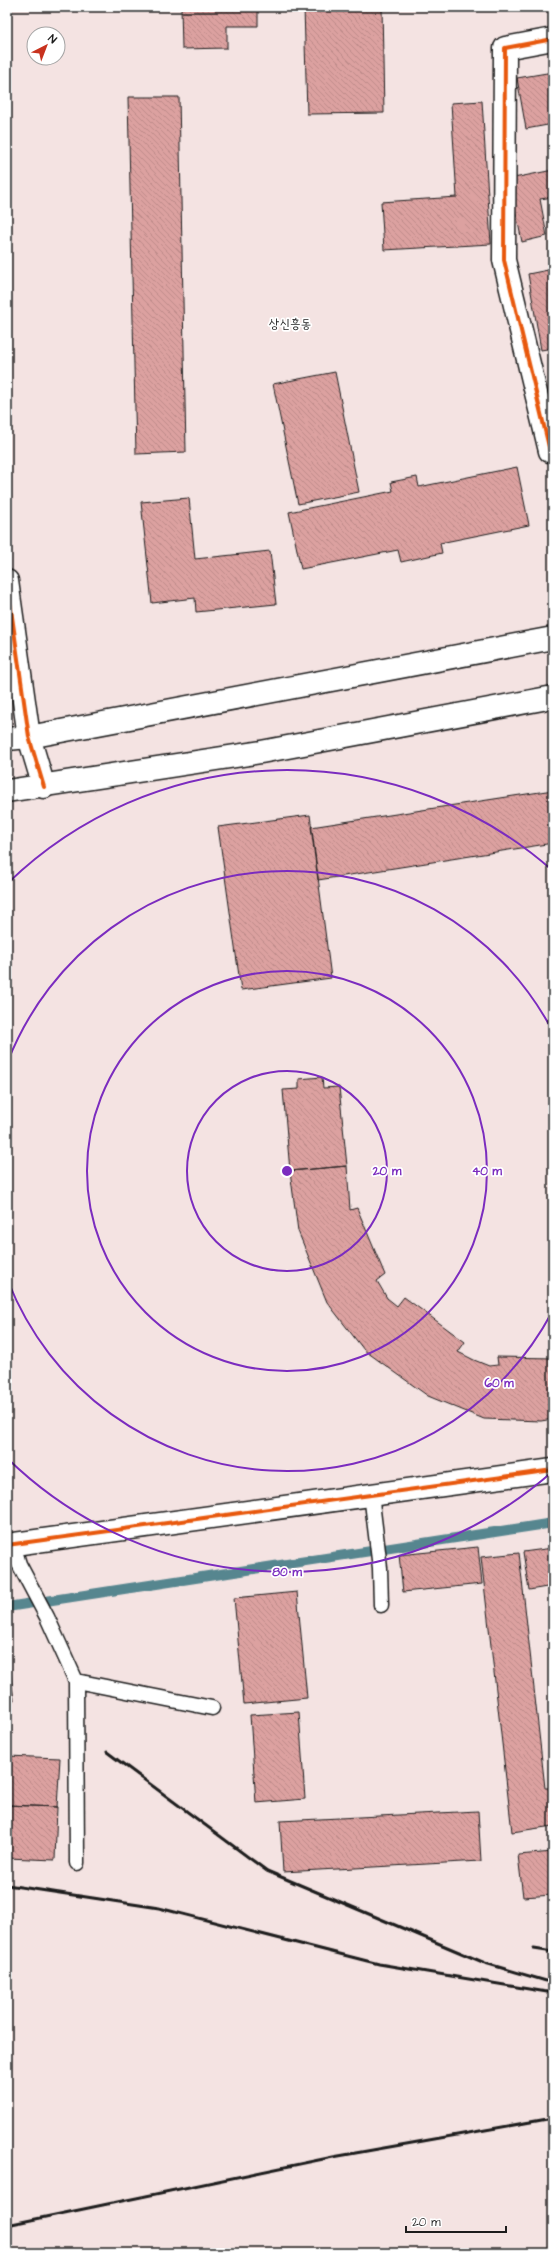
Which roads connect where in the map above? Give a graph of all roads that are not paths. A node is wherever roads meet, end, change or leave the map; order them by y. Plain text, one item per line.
1 (553, 39) edge
2 (550, 451) dead end
3 (7, 581) edge
4 (553, 638) edge
5 (553, 698) edge
6 (29, 738) junction
7 (7, 739) edge
8 (44, 787) junction
9 (7, 792) edge
10 (553, 1470) edge
11 (371, 1494) junction
12 (13, 1551) edge
13 (381, 1605) dead end
14 (76, 1681) junction
15 (212, 1708) dead end
16 (77, 1863) dead end

1 - 2 street
3 - 6 street
4 - 6 street
5 - 8 street
6 - 7 street
6 - 8 street
8 - 9 street
10 - 11 street
11 - 12 street
11 - 13 lane
12 - 14 lane
14 - 15 lane
14 - 16 lane

